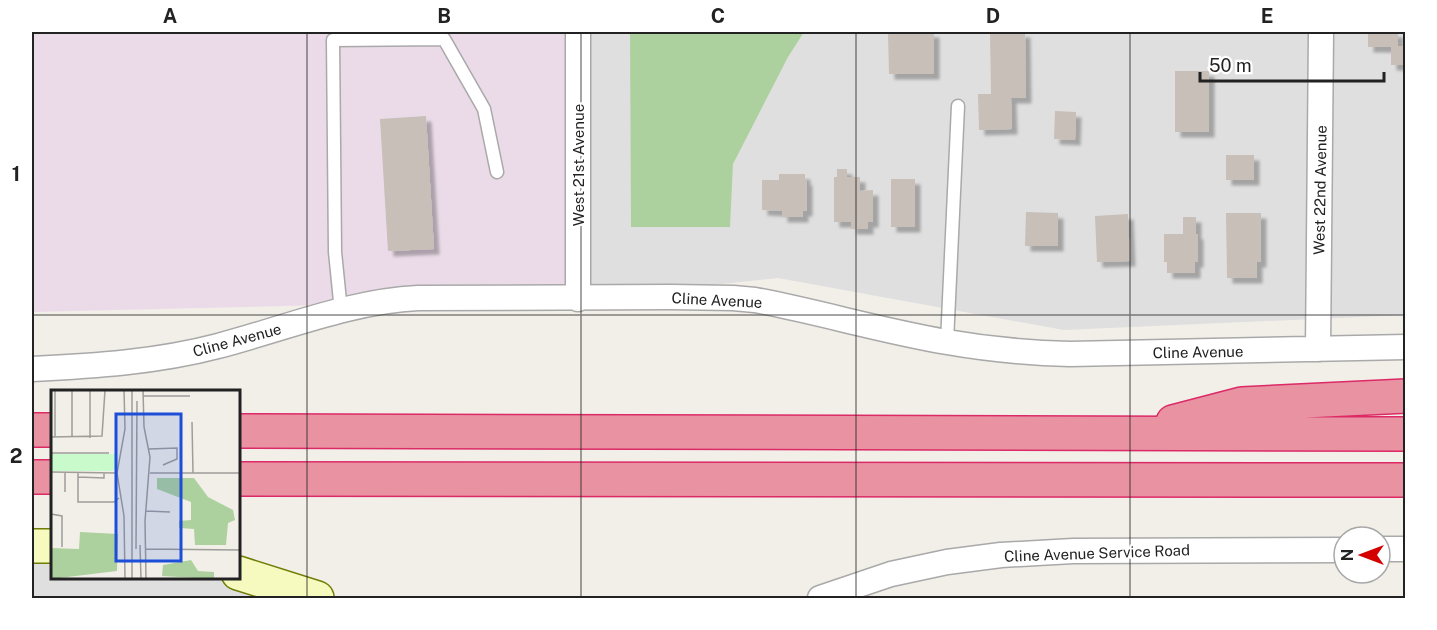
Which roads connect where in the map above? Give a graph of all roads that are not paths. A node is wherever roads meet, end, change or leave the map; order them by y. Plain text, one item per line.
1 (578, 32) edge
2 (1322, 32) edge
3 (958, 106) dead end
4 (497, 172) dead end
5 (578, 298) junction
6 (341, 311) junction
7 (947, 342) junction
8 (1406, 347) edge
9 (1318, 349) junction
10 (32, 369) edge
11 (1406, 396) edge
12 (32, 430) edge
13 (51, 430) edge
14 (240, 431) edge
15 (1132, 433) junction
16 (1406, 434) edge
17 (32, 477) edge
18 (51, 477) edge
19 (240, 479) edge
20 (1406, 480) edge
21 (32, 546) edge
22 (51, 546) edge
23 (1332, 549) edge
24 (240, 574) edge
25 (317, 598) edge
26 (820, 598) edge

1 - 5 street, West 21st Avenue
2 - 9 street, West 22nd Avenue
3 - 7 lane
4 - 6 lane
5 - 6 street, Cline Avenue
5 - 7 street, Cline Avenue
6 - 10 street, Cline Avenue
7 - 9 street, Cline Avenue
8 - 9 street, Cline Avenue
11 - 15 highway
12 - 13 highway
14 - 15 highway
15 - 16 highway
17 - 18 highway
19 - 20 highway
21 - 22 street
23 - 26 street, Cline Avenue Service Road
24 - 25 street

